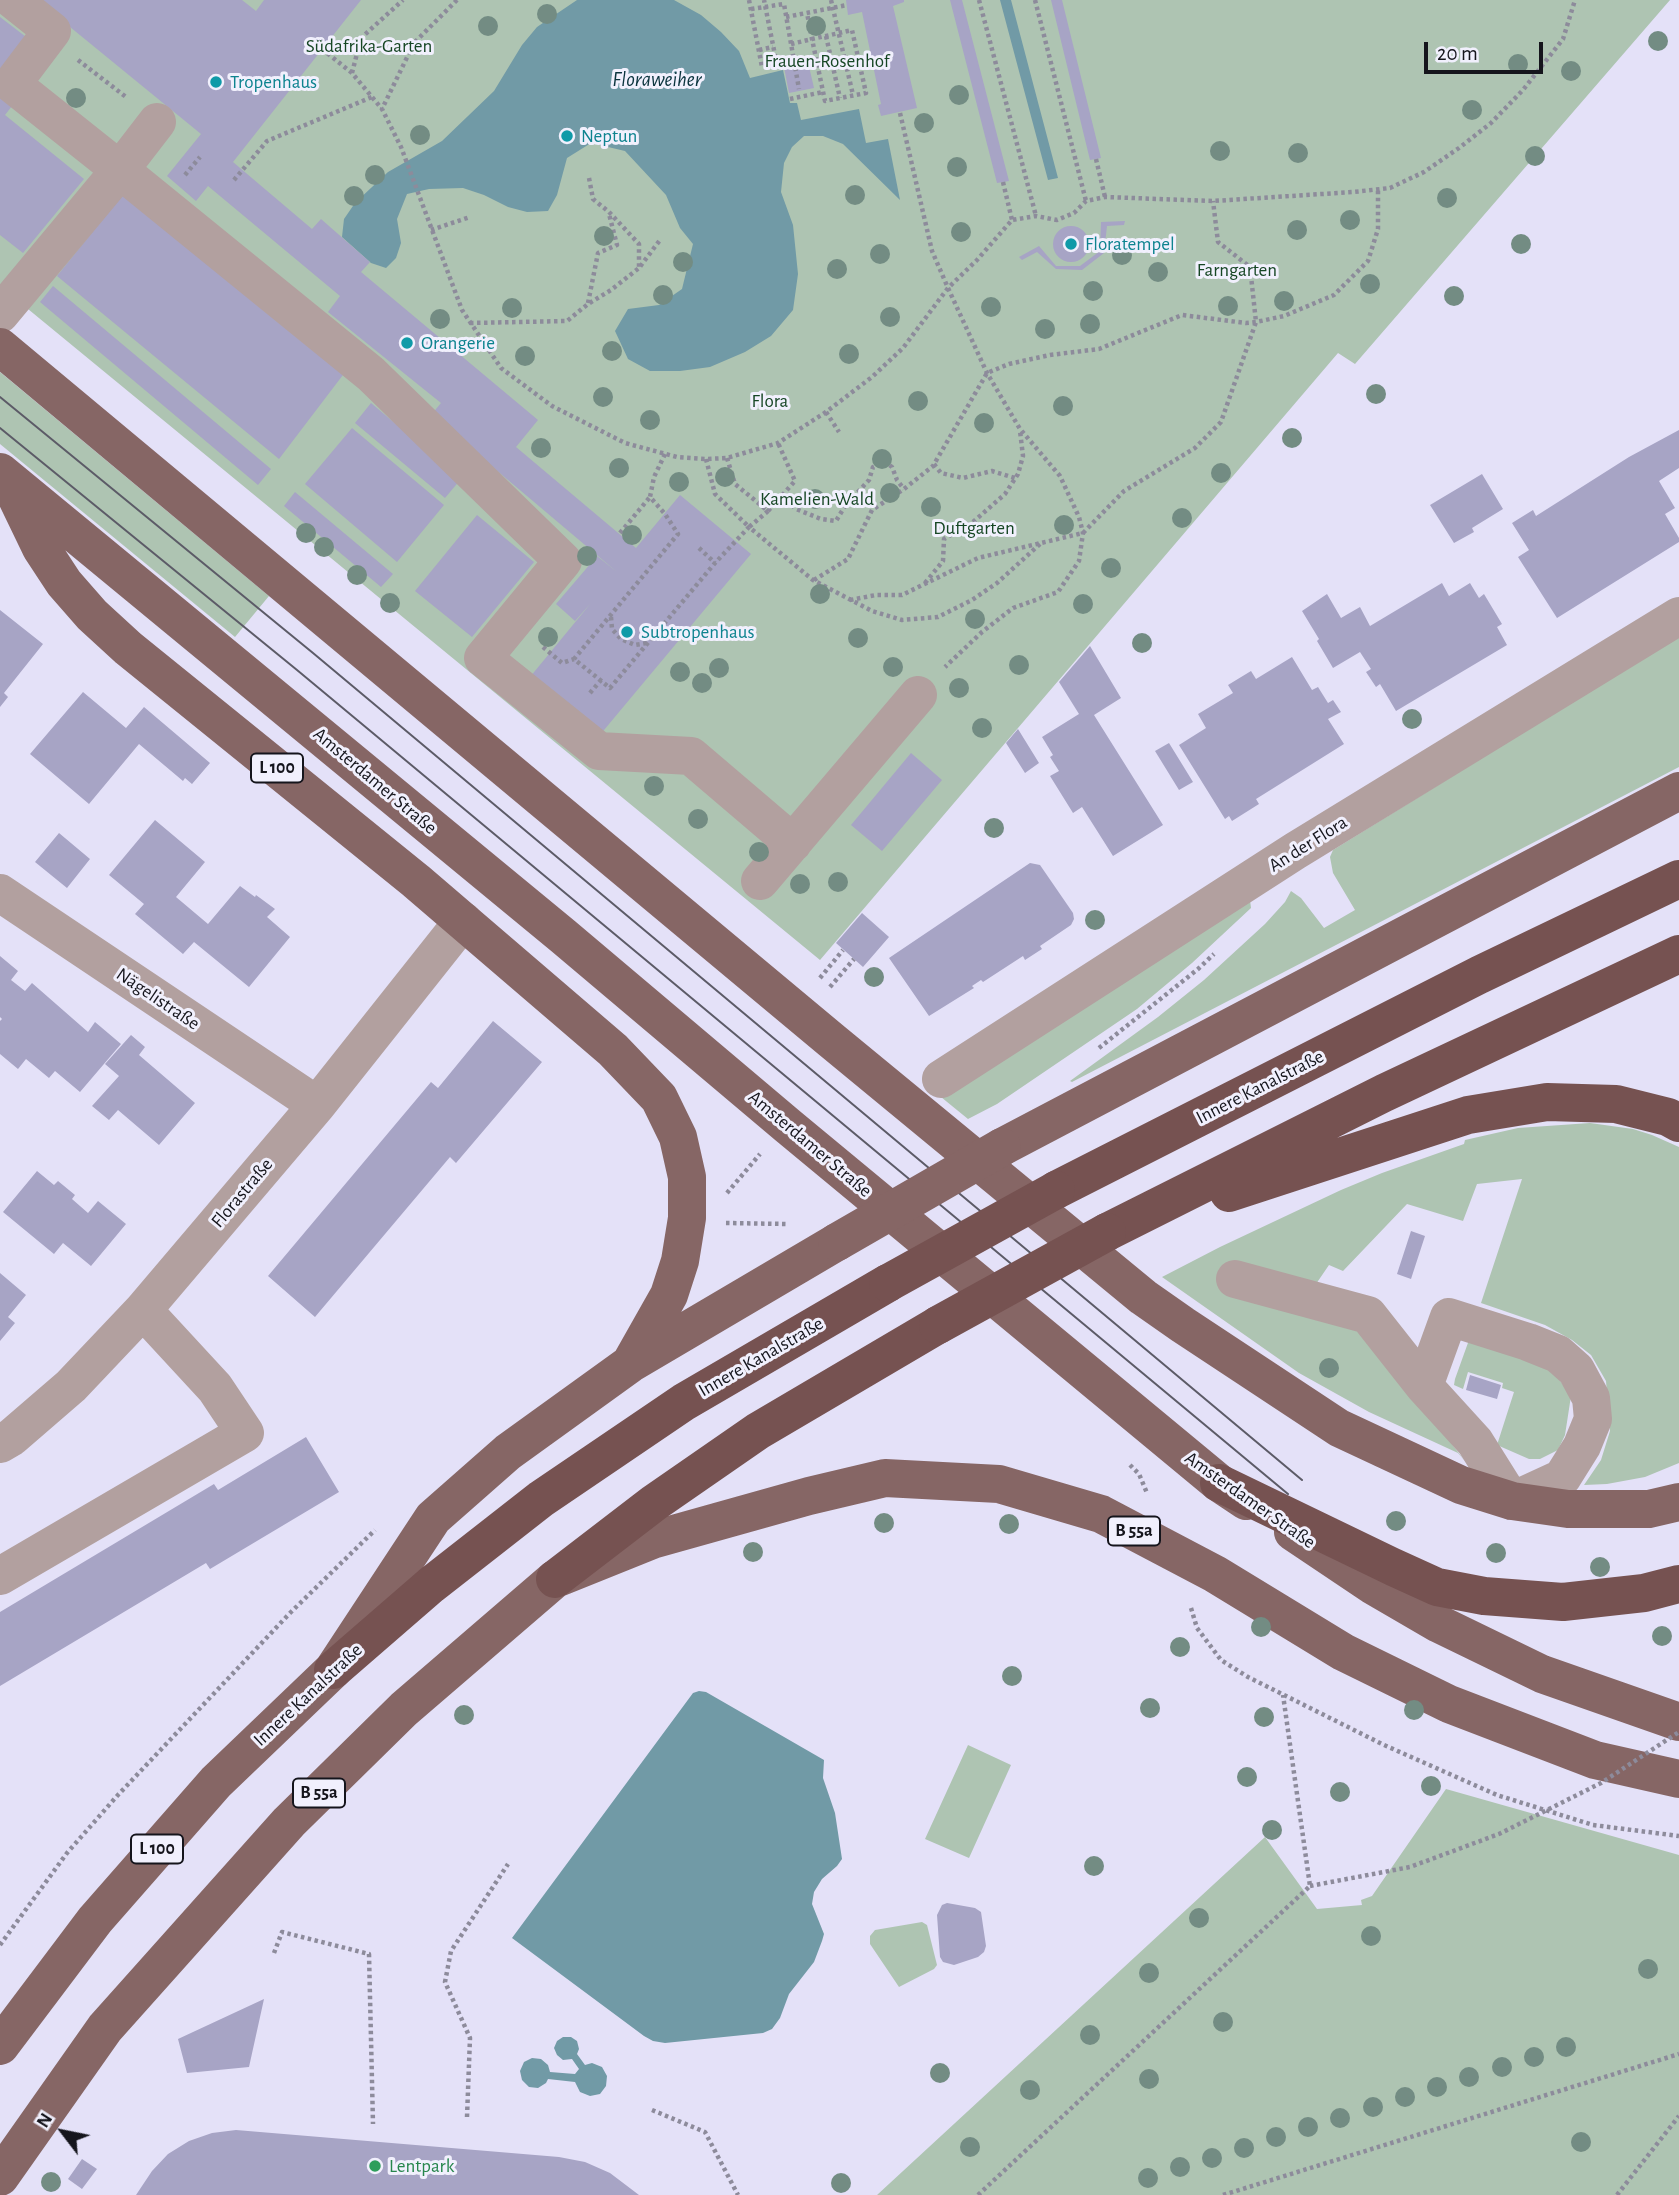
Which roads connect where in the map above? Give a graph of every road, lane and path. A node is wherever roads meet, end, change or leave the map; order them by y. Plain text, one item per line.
1 (13, 0) edge
2 (403, 0) edge
3 (457, 0) edge
4 (750, 0) edge
5 (764, 0) edge
6 (831, 0) edge
7 (979, 0) edge
8 (1035, 0) edge
9 (1575, 0) edge
10 (847, 5) dead end
11 (766, 7) junction
12 (832, 8) junction
13 (751, 9) junction
14 (807, 13) junction
15 (786, 17) junction
16 (839, 33) junction
17 (827, 36) junction
18 (812, 39) junction
19 (791, 44) junction
20 (773, 47) junction
21 (322, 49) dead end
22 (759, 50) junction
23 (352, 73) junction
24 (799, 89) dead end
25 (823, 92) junction
26 (853, 95) junction
27 (372, 97) junction
28 (840, 98) junction
29 (790, 99) dead end
30 (382, 110) junction
31 (900, 113) dead end
32 (158, 122) dead end
33 (1096, 159) dead end
34 (120, 170) junction
35 (589, 178) dead end
36 (234, 180) dead end
37 (1003, 182) dead end
38 (1378, 189) junction
39 (1105, 197) junction
40 (1086, 201) junction
41 (1213, 201) junction
42 (609, 212) junction
43 (1036, 216) junction
44 (470, 217) dead end
45 (1013, 220) junction
46 (431, 230) junction
47 (660, 240) dead end
48 (639, 268) junction
49 (948, 288) junction
50 (588, 304) junction
51 (0, 314) edge
52 (1256, 322) junction
53 (470, 323) junction
54 (0, 347) edge
55 (987, 373) junction
56 (826, 412) junction
57 (1020, 429) junction
58 (839, 432) dead end
59 (778, 443) junction
60 (665, 454) junction
61 (727, 458) junction
62 (706, 459) junction
63 (934, 464) junction
64 (3, 474) edge
65 (1015, 478) junction
66 (904, 489) junction
67 (782, 495) junction
68 (650, 497) junction
69 (768, 511) junction
70 (749, 527) junction
71 (620, 533) dead end
72 (1083, 533) junction
73 (1040, 544) junction
74 (699, 548) dead end
75 (715, 563) junction
76 (813, 580) junction
77 (922, 586) junction
78 (848, 600) junction
79 (611, 616) junction
80 (1679, 616) edge
81 (647, 643) junction
82 (550, 653) dead end
83 (573, 659) junction
84 (601, 680) junction
85 (918, 695) joint
86 (587, 697) dead end
87 (1679, 791) edge
88 (793, 843) junction
89 (1679, 879) edge
90 (760, 881) dead end
91 (0, 893) edge
92 (463, 921) junction
93 (843, 950) dead end
94 (1218, 950) dead end
95 (1679, 954) edge
96 (854, 959) dead end
97 (820, 978) dead end
98 (830, 988) dead end
99 (1093, 1052) dead end
100 (941, 1079) dead end
101 (317, 1105) junction
102 (1679, 1123) edge
103 (767, 1146) dead end
104 (742, 1175) dead end
105 (728, 1223) dead end
106 (788, 1224) dead end
107 (1107, 1232) junction
108 (1235, 1279) dead end
109 (143, 1310) junction
110 (630, 1364) junction
111 (1424, 1385) junction
112 (0, 1444) edge
113 (1219, 1483) junction
114 (1512, 1501) junction
115 (1679, 1502) edge
116 (381, 1525) dead end
117 (0, 1576) edge
118 (555, 1579) junction
119 (1679, 1584) edge
120 (1189, 1598) dead end
121 (333, 1670) junction
122 (1283, 1695) junction
123 (1679, 1721) edge
124 (1679, 1732) edge
125 (1679, 1779) edge
126 (1679, 1836) edge
127 (508, 1864) dead end
128 (1310, 1886) junction
129 (0, 1945) edge
130 (274, 1953) dead end
131 (0, 2046) edge
132 (1679, 2054) edge
133 (652, 2110) dead end
134 (1679, 2116) edge
135 (467, 2117) dead end
136 (373, 2124) dead end
137 (0, 2176) edge
138 (738, 2195) edge
139 (978, 2195) edge
140 (1223, 2195) edge
141 (1617, 2195) edge

1 - 34 street
2 - 23 path
3 - 30 path
4 - 13 path
5 - 11 path
6 - 12 path
7 - 43 path
8 - 40 path
9 - 38 path
10 - 12 path
11 - 13 path
11 - 15 path
11 - 20 path
12 - 14 path
12 - 16 path
13 - 22 path
14 - 15 path
14 - 18 path
15 - 19 path
16 - 17 path
16 - 26 path
16 - 26 path
17 - 18 path
17 - 28 path
18 - 19 path
18 - 25 path
19 - 24 path
20 - 22 path
20 - 22 path
21 - 23 path
23 - 27 path
25 - 28 path
25 - 29 path
26 - 28 path
27 - 30 path
27 - 36 path
30 - 46 path
31 - 49 path
32 - 34 street
33 - 39 path
34 - 51 street
34 - 88 street
35 - 42 path
37 - 45 path
38 - 41 path
38 - 52 path
39 - 40 path
39 - 41 path
40 - 43 path
41 - 52 path
42 - 48 path
42 - 50 path
43 - 45 path
44 - 46 path
45 - 49 path
46 - 53 path
47 - 48 path
48 - 50 path
49 - 55 path
49 - 56 path
50 - 53 path
52 - 55 path
52 - 72 path
53 - 60 path
54 - 114 main road
55 - 57 path
55 - 63 path
56 - 58 path
56 - 59 path
57 - 65 path
57 - 72 path
59 - 61 path
59 - 67 path
60 - 62 path
60 - 68 path
61 - 62 path
61 - 69 path
62 - 70 path
63 - 65 path
63 - 66 path
64 - 92 main road, L 100
64 - 113 main road, Amsterdamer Straße
65 - 77 path
66 - 67 path
66 - 76 path
67 - 69 path
68 - 71 path
68 - 79 path
69 - 70 path
70 - 75 path
70 - 76 path
72 - 73 path
72 - 85 path
73 - 77 path
73 - 78 path
74 - 75 path
75 - 81 path
76 - 78 path
77 - 78 path
79 - 81 path
79 - 83 path
80 - 100 street, An der Flora
81 - 84 path
82 - 83 path
83 - 84 path
84 - 86 path
85 - 88 street
87 - 110 main road, bridge
88 - 90 street
89 - 121 highway, Innere Kanalstraße, bridge
91 - 101 street, Nägelistraße
92 - 101 street, Florastraße
92 - 110 main road
93 - 97 path
94 - 99 path
95 - 107 highway, B 55a
96 - 98 path
101 - 109 street, Florastraße
102 - 107 highway
103 - 104 path
105 - 106 path
107 - 118 highway, B 55a, bridge
108 - 111 street
109 - 112 street, Florastraße
109 - 117 street
110 - 121 main road
111 - 114 street
111 - 114 street
113 - 119 highway
113 - 123 main road, Amsterdamer Straße
114 - 115 main road
116 - 129 path
118 - 125 main road, B 55a
118 - 137 main road, B 55a
120 - 122 path
121 - 131 main road, Innere Kanalstraße / L 100
122 - 126 path
122 - 128 path
124 - 128 path, bridge
127 - 135 path
128 - 139 path
130 - 136 path
132 - 140 path
133 - 138 path
134 - 141 path

